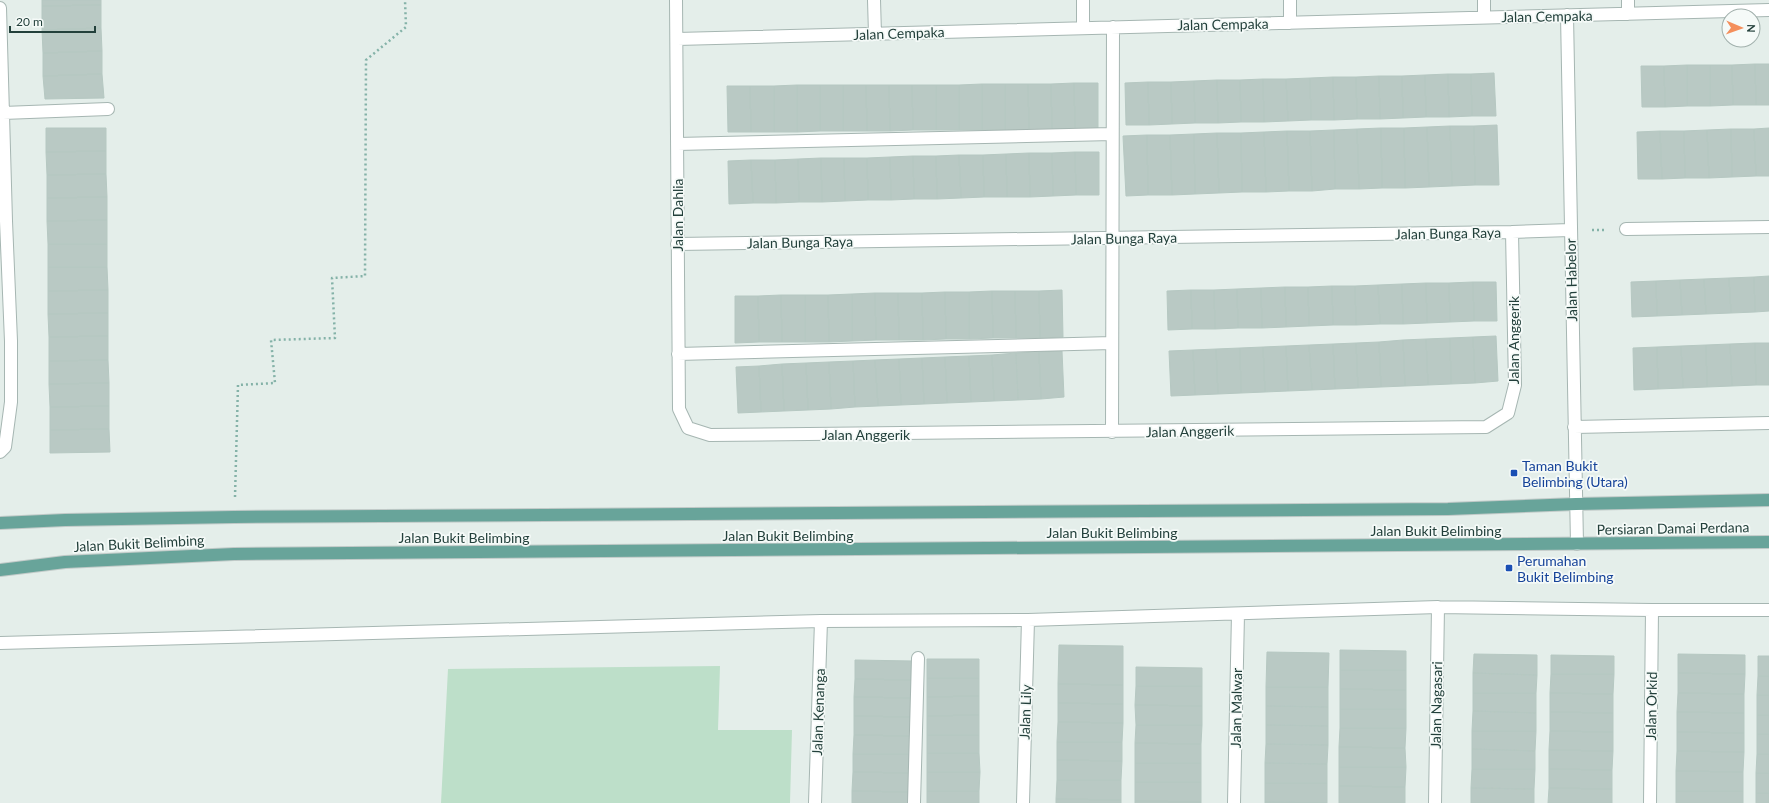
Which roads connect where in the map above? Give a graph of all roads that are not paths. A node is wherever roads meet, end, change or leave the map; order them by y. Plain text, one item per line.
1 (676, 0) edge
2 (874, 0) edge
3 (1083, 0) edge
4 (1290, 0) edge
5 (1484, 0) edge
6 (1628, 0) edge
7 (0, 8) edge
8 (1769, 10) edge
9 (1628, 14) junction
10 (1567, 16) junction
11 (1484, 17) junction
12 (1290, 23) junction
13 (1113, 27) junction
14 (1083, 28) junction
15 (875, 34) junction
16 (677, 39) junction
17 (108, 109) dead end
18 (3, 113) junction
19 (1112, 134) junction
20 (677, 144) junction
21 (3, 222) edge
22 (1769, 227) edge
23 (1626, 229) road end
24 (1570, 230) junction
25 (1512, 232) junction
26 (1112, 238) junction
27 (677, 244) junction
28 (1112, 343) junction
29 (678, 354) junction
30 (1769, 423) edge
31 (1574, 427) junction
32 (688, 428) joint
33 (1112, 432) junction
34 (2, 449) edge
35 (1769, 500) edge
36 (1576, 504) junction
37 (0, 524) edge
38 (1769, 542) edge
39 (1577, 544) junction
40 (0, 570) edge
41 (1438, 607) junction
42 (1652, 610) junction
43 (1769, 610) edge
44 (1238, 614) junction
45 (1028, 620) junction
46 (820, 621) junction
47 (0, 643) edge
48 (918, 658) dead end
49 (815, 803) edge
50 (914, 803) edge
51 (1023, 803) edge
52 (1234, 803) edge
53 (1435, 803) edge
54 (1650, 803) edge

1 - 16 street, Jalan Dahlia
2 - 15 street
3 - 14 street
4 - 12 street
5 - 11 street
6 - 9 street
7 - 18 street
8 - 9 street, Jalan Cempaka
9 - 10 street, Jalan Cempaka
10 - 11 street, Jalan Cempaka
10 - 24 street, Jalan Habelor
11 - 12 street, Jalan Cempaka
12 - 13 street, Jalan Cempaka
13 - 14 street, Jalan Cempaka
13 - 19 street
14 - 15 street, Jalan Cempaka
15 - 16 street, Jalan Cempaka
16 - 20 street, Jalan Dahlia
17 - 18 street
18 - 21 street
19 - 20 street
19 - 26 street
20 - 27 street, Jalan Dahlia
21 - 34 street
22 - 23 street
24 - 25 street, Jalan Bunga Raya
24 - 31 street, Jalan Habelor
25 - 26 street, Jalan Bunga Raya
25 - 33 street, Jalan Anggerik
26 - 27 street, Jalan Bunga Raya
26 - 28 street
27 - 29 street, Jalan Dahlia
28 - 29 street
28 - 33 street
29 - 32 street, Jalan Dahlia
30 - 31 street
31 - 36 street, Jalan Habelor
32 - 33 street, Jalan Anggerik
35 - 36 main road, Persiaran Damai Perdana
36 - 37 main road, Jalan Bukit Belimbing
36 - 39 street, Jalan Habelor
38 - 39 main road, Persiaran Damai Perdana
39 - 40 main road, Jalan Bukit Belimbing
41 - 42 street
41 - 44 street
41 - 53 street, Jalan Nagasari
42 - 43 street
42 - 54 street, Jalan Orkid
44 - 45 street
44 - 52 street, Jalan Malwar
45 - 46 street
45 - 51 street, Jalan Lily
46 - 47 street
46 - 49 street, Jalan Kenanga
48 - 50 street

